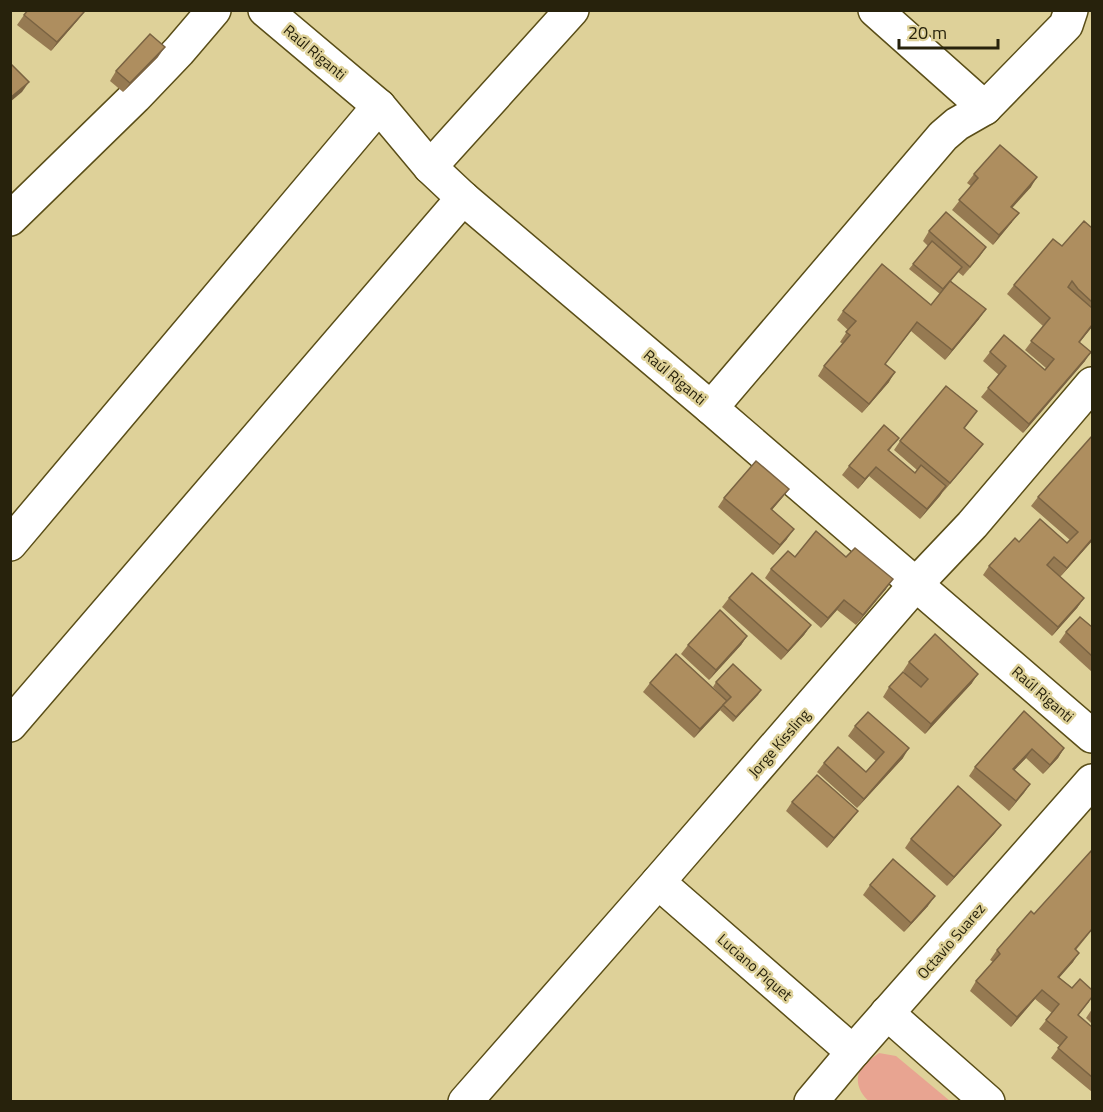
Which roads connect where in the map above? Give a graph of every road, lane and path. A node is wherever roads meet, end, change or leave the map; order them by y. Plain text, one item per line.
1 (214, 10) edge
2 (265, 10) edge
3 (572, 10) edge
4 (875, 10) edge
5 (1071, 10) edge
6 (379, 106) junction
7 (985, 108) junction
8 (430, 167) junction
9 (463, 198) junction
10 (10, 219) edge
11 (1092, 384) edge
12 (711, 408) junction
13 (10, 544) edge
14 (916, 584) junction
15 (10, 725) edge
16 (1092, 736) edge
17 (1092, 781) edge
18 (658, 882) junction
19 (887, 1014) junction
20 (853, 1052) junction
21 (826, 1097) edge
22 (465, 1101) edge
23 (988, 1101) edge

1 - 10 street
2 - 6 street, Raúl Riganti
3 - 8 street
4 - 7 street
5 - 7 street
6 - 8 street, Raúl Riganti
6 - 13 street
7 - 12 street
8 - 9 street, Raúl Riganti
9 - 12 street, Raúl Riganti
9 - 15 street
11 - 14 street, Jorge Kissling
12 - 14 street, Raúl Riganti
14 - 16 street, Raúl Riganti
14 - 18 street, Jorge Kissling
17 - 19 street, Octavio Suarez
18 - 20 street, Luciano Piquet
18 - 22 street, Jorge Kissling
19 - 20 street, Octavio Suarez
19 - 23 street
20 - 21 street, Octavio Suarez

